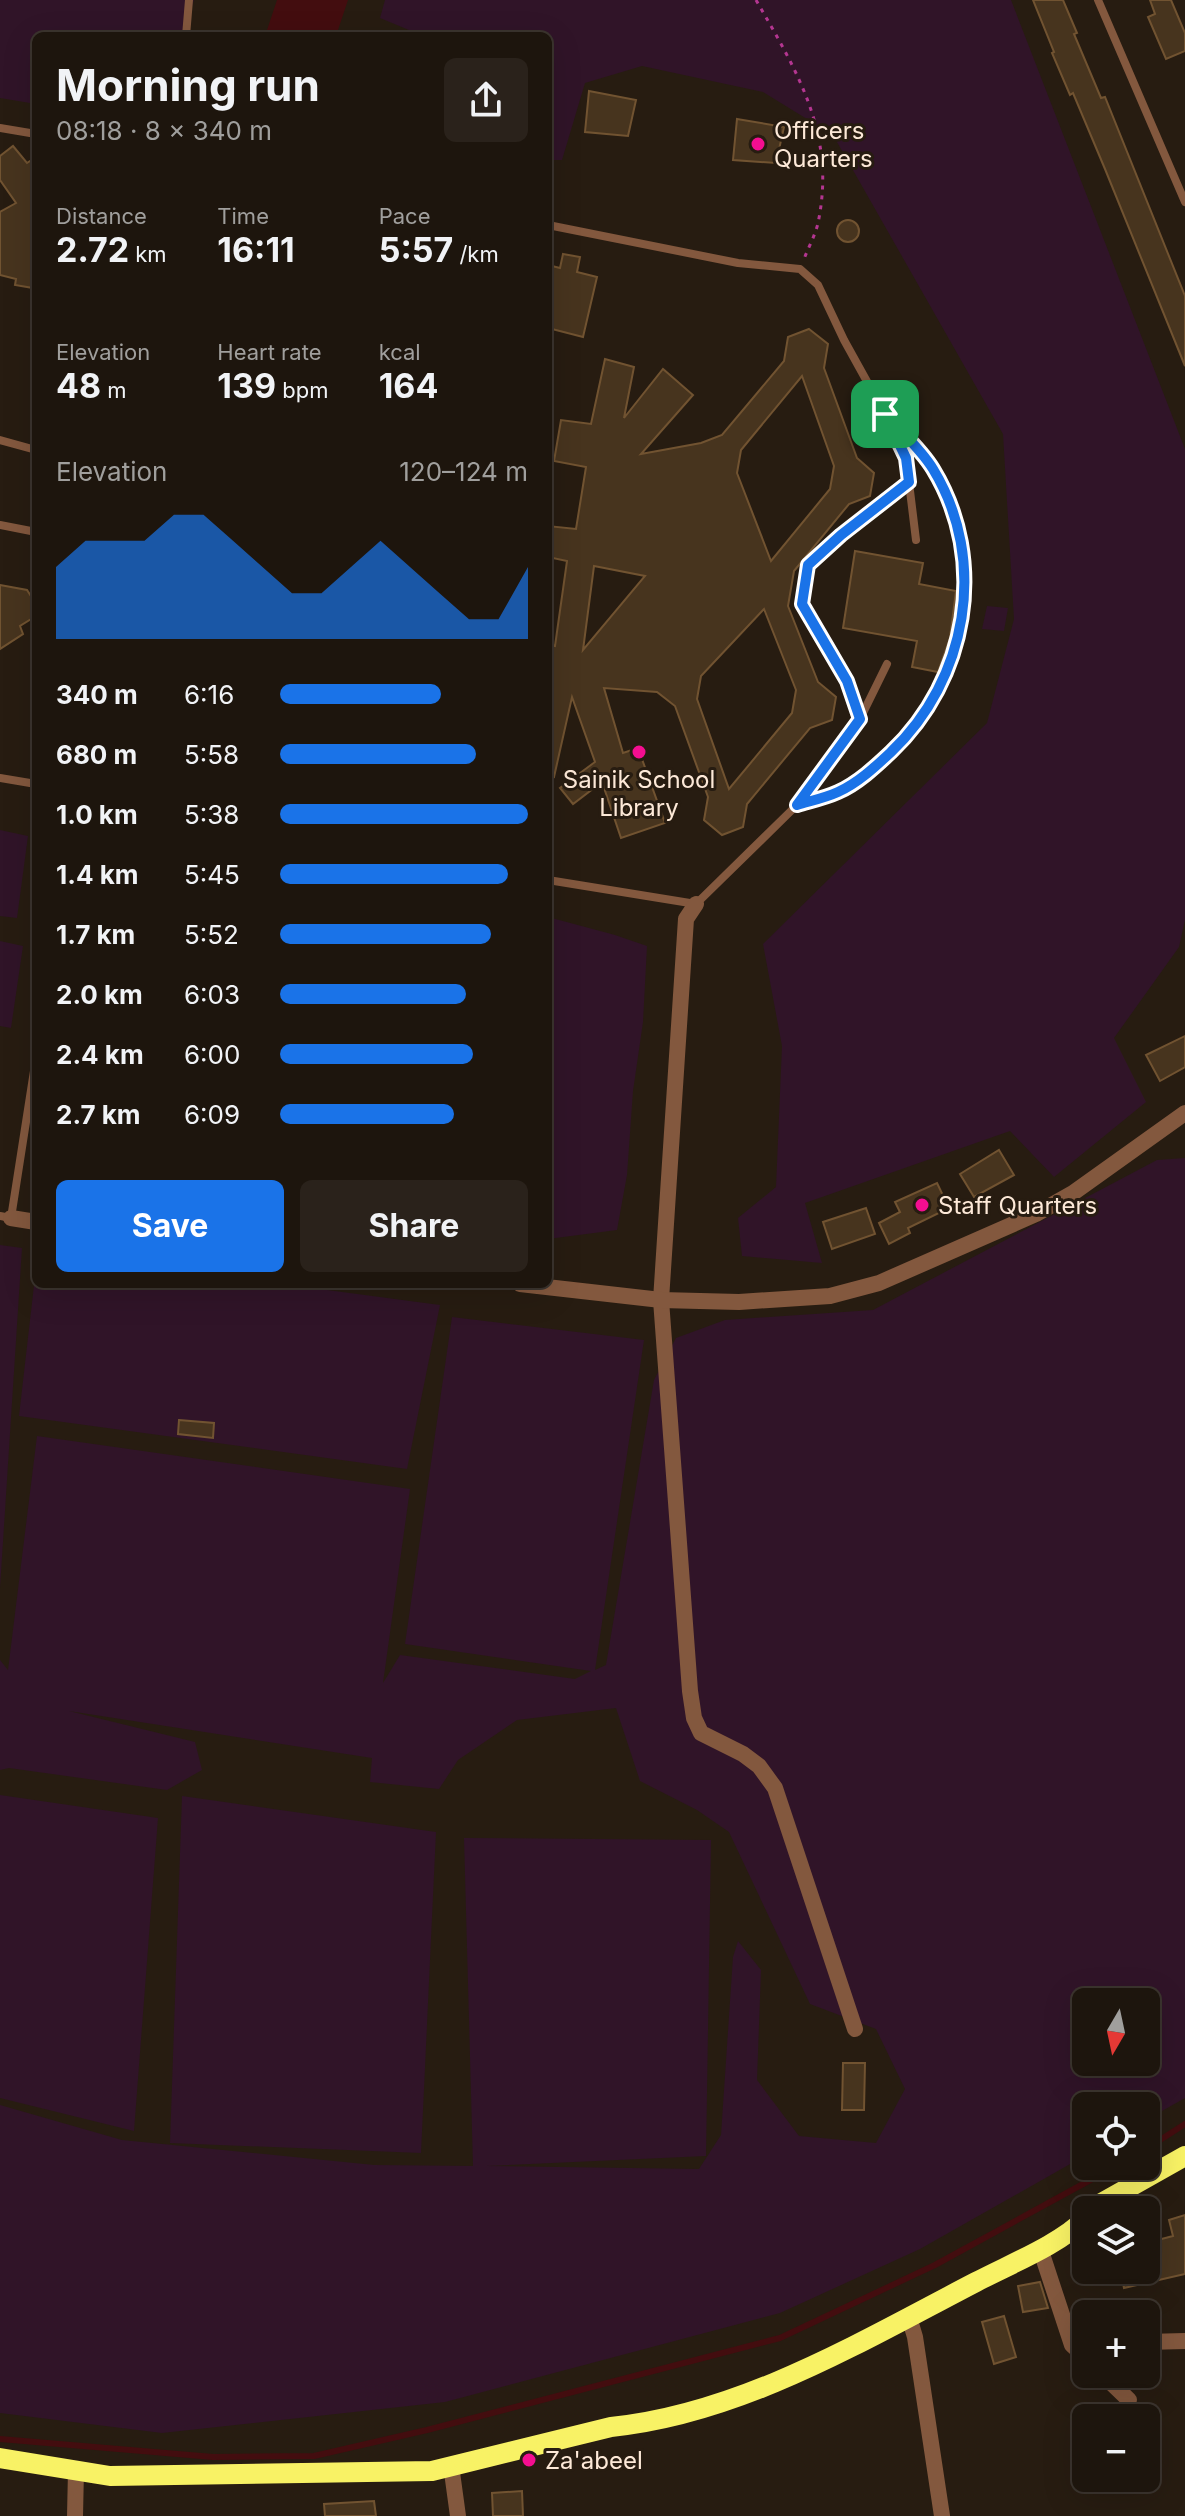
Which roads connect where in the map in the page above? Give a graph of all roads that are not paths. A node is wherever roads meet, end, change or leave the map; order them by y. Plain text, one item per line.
1 (189, 0) edge
2 (1098, 0) edge
3 (186, 32) edge
4 (0, 128) edge
5 (32, 133) edge
6 (1185, 202) edge
7 (552, 226) edge
8 (885, 414) junction
9 (0, 440) edge
10 (32, 449) edge
11 (909, 482) junction
12 (0, 525) edge
13 (32, 531) edge
14 (916, 540) dead end
15 (887, 664) dead end
16 (860, 719) junction
17 (0, 778) edge
18 (32, 783) edge
19 (797, 805) junction
20 (552, 881) edge
21 (696, 904) junction
22 (32, 1079) edge
23 (1185, 1113) edge
24 (6, 1217) edge
25 (32, 1221) edge
26 (552, 1288) edge
27 (661, 1300) junction
28 (855, 2029) dead end
29 (1185, 2156) edge
30 (1116, 2196) edge
31 (1072, 2216) edge
32 (1072, 2224) edge
33 (1040, 2248) junction
34 (909, 2317) junction
35 (1072, 2327) edge
36 (1185, 2341) edge
37 (1160, 2342) edge
38 (1117, 2388) edge
39 (1129, 2400) dead end
40 (611, 2427) junction
41 (0, 2458) edge
42 (451, 2465) junction
43 (76, 2470) junction
44 (75, 2516) edge
45 (458, 2516) edge
46 (942, 2516) edge

1 - 3 lane
2 - 6 lane
4 - 5 lane
7 - 8 lane
8 - 11 lane
8 - 19 lane
9 - 10 lane
11 - 14 lane
11 - 16 lane
12 - 13 lane
15 - 16 lane
16 - 19 lane
17 - 18 lane
19 - 21 lane
20 - 21 lane
21 - 27 street
22 - 24 lane
23 - 27 street
24 - 25 street
26 - 27 street
27 - 28 street
29 - 30 main road
31 - 40 main road
32 - 33 main road
33 - 34 main road
33 - 35 street
34 - 40 main road
34 - 46 street
36 - 37 street
38 - 39 street
40 - 42 main road
41 - 43 main road
42 - 43 main road
42 - 45 street
43 - 44 street

